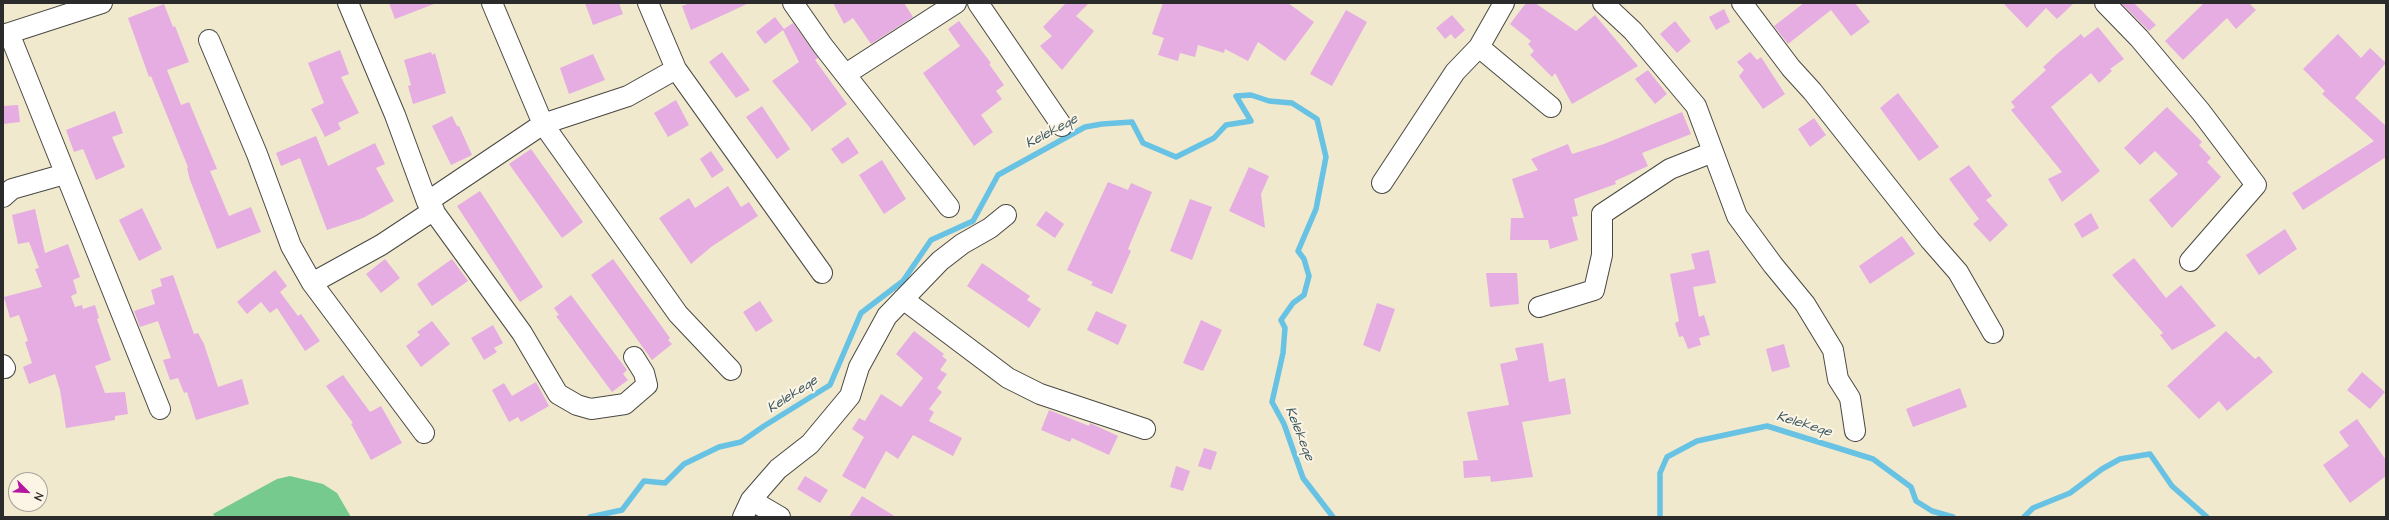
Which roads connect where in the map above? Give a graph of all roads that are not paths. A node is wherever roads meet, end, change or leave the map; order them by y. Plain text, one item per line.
1 (102, 3) edge
2 (348, 3) edge
3 (492, 3) edge
4 (648, 3) edge
5 (794, 3) edge
6 (956, 3) edge
7 (978, 3) edge
8 (1504, 3) edge
9 (1603, 3) edge
10 (1742, 3) edge
11 (2105, 3) edge
12 (6, 34) edge
13 (209, 40) dead end
14 (1479, 47) junction
15 (676, 68) junction
16 (846, 74) junction
17 (1551, 106) dead end
18 (543, 124) junction
19 (1062, 126) dead end
20 (1713, 152) junction
21 (65, 174) junction
22 (1382, 183) dead end
23 (3, 197) edge
24 (431, 206) junction
25 (949, 207) dead end
26 (1006, 215) dead end
27 (2190, 261) dead end
28 (822, 273) dead end
29 (312, 283) junction
30 (903, 299) junction
31 (1539, 307) dead end
32 (1993, 333) dead end
33 (634, 357) dead end
34 (731, 370) dead end
35 (160, 409) dead end
36 (1145, 429) dead end
37 (1855, 431) dead end
38 (424, 433) dead end
39 (747, 509) edge
40 (780, 517) edge

1 - 12 street
2 - 24 street
3 - 18 street
4 - 15 street
5 - 16 street
6 - 16 street
7 - 19 street
8 - 14 street
9 - 20 street
10 - 32 street
11 - 27 street
12 - 21 street
13 - 29 street
14 - 17 street
14 - 22 street
15 - 18 street
15 - 28 street
16 - 25 street
18 - 24 street
18 - 34 street
20 - 31 street
20 - 37 street
21 - 23 street
21 - 35 street
24 - 29 street
24 - 33 street
26 - 30 street
29 - 38 street
30 - 36 street
30 - 39 street
39 - 40 street

